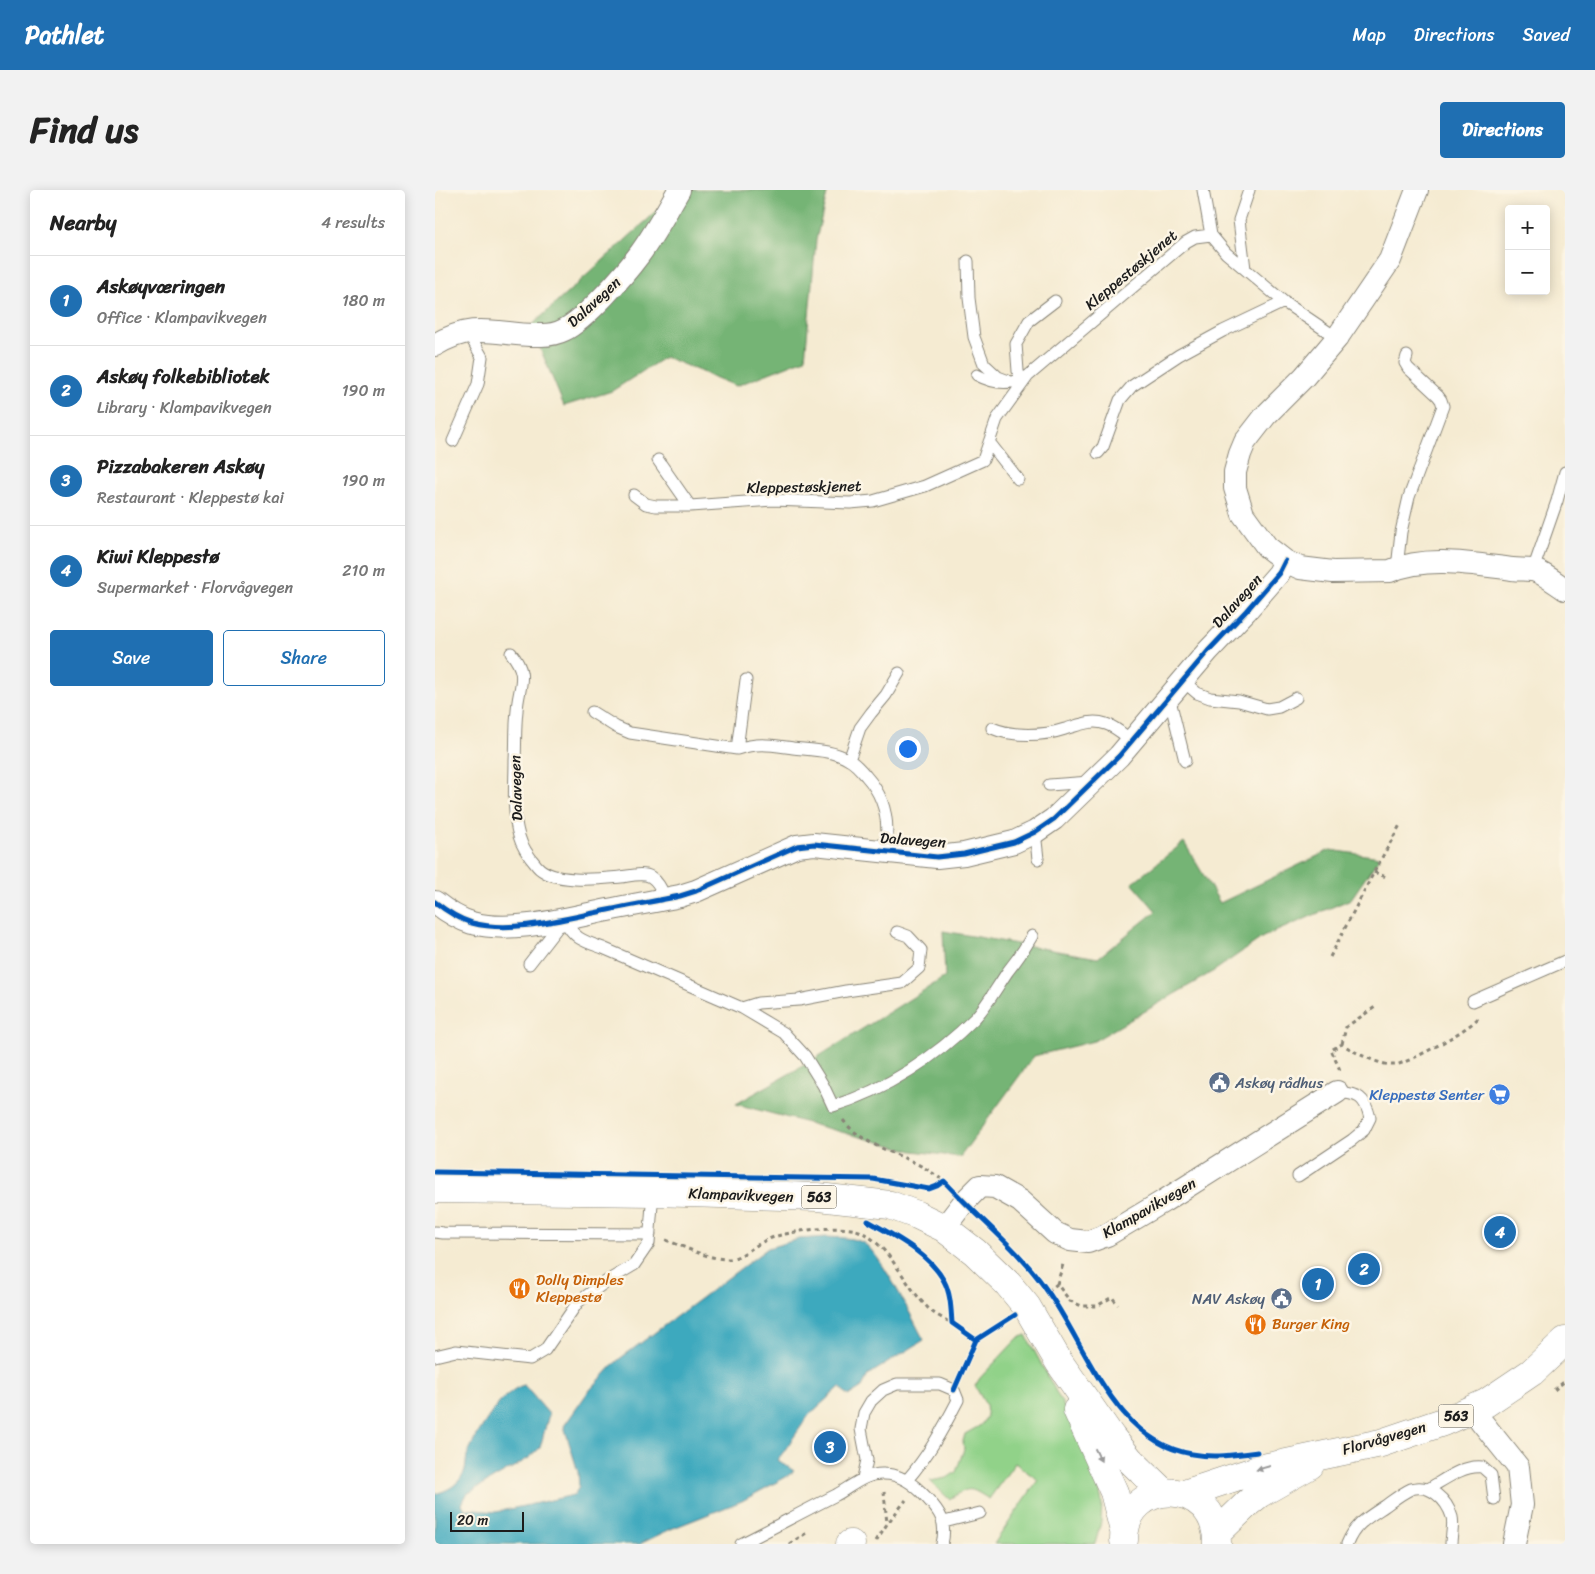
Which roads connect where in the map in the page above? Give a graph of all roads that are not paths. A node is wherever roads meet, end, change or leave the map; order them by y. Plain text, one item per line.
1 (679, 190) edge
2 (1204, 190) edge
3 (1249, 190) edge
4 (1417, 190) edge
5 (1211, 235) junction
6 (968, 261) dead end
7 (1245, 269) junction
8 (1055, 301) dead end
9 (1283, 302) junction
10 (468, 332) junction
11 (1337, 338) junction
12 (435, 345) edge
13 (1407, 356) dead end
14 (977, 375) dead end
15 (1019, 379) junction
16 (453, 441) dead end
17 (989, 442) junction
18 (1098, 453) dead end
19 (658, 460) dead end
20 (1565, 472) edge
21 (1018, 479) dead end
22 (634, 495) dead end
23 (690, 506) junction
24 (1285, 561) junction
25 (1397, 568) junction
26 (1533, 570) junction
27 (1565, 589) edge
28 (511, 653) dead end
29 (899, 673) dead end
30 (746, 680) dead end
31 (1176, 689) junction
32 (1296, 698) dead end
33 (592, 712) dead end
34 (992, 728) dead end
35 (1132, 741) junction
36 (737, 749) junction
37 (849, 760) junction
38 (1185, 761) dead end
39 (1092, 782) junction
40 (1049, 785) dead end
41 (1035, 832) junction
42 (885, 850) junction
43 (1038, 859) dead end
44 (666, 899) junction
45 (435, 902) edge
46 (564, 919) junction
47 (897, 932) dead end
48 (1032, 936) dead end
49 (1565, 962) edge
50 (529, 964) dead end
51 (1473, 1001) road end
52 (742, 1008) junction
53 (1344, 1093) joint
54 (1299, 1176) dead end
55 (435, 1189) edge
56 (653, 1192) junction
57 (944, 1228) junction
58 (435, 1232) edge
59 (650, 1234) junction
60 (1565, 1341) edge
61 (435, 1356) edge
62 (1059, 1362) junction
63 (1474, 1408) junction
64 (1328, 1454) junction
65 (863, 1478) junction
66 (911, 1484) junction
67 (1428, 1490) junction
68 (1174, 1493) junction
69 (1494, 1499) dead end
70 (979, 1512) dead end
71 (944, 1522) junction
72 (1124, 1538) edge
73 (1217, 1539) edge
74 (741, 1544) edge
75 (942, 1544) edge
76 (1347, 1544) edge
77 (1451, 1544) edge
78 (1514, 1544) edge

1 - 10 street, Dalavegen
2 - 5 lane
3 - 7 lane
4 - 11 street
5 - 7 lane
5 - 15 lane, Kleppestøskjenet
6 - 15 lane
7 - 9 lane
8 - 15 lane
9 - 11 lane
9 - 18 lane
10 - 12 street, Dalavegen
10 - 16 lane
11 - 24 street
13 - 25 lane
14 - 15 lane
15 - 17 lane, Kleppestøskjenet
17 - 21 lane
17 - 23 lane, Kleppestøskjenet
19 - 23 lane
20 - 26 lane
22 - 23 lane, Kleppestøskjenet
24 - 25 street
24 - 31 street, Dalavegen
25 - 26 street
26 - 27 street
28 - 44 lane, Dalavegen
29 - 37 lane
30 - 36 lane
31 - 32 lane
31 - 35 street, Dalavegen
31 - 38 lane
33 - 36 lane, Dalavegen
34 - 35 lane
35 - 39 street, Dalavegen
36 - 37 lane, Dalavegen
37 - 42 lane, Dalavegen
39 - 40 lane
39 - 41 street, Dalavegen
41 - 42 street, Dalavegen
41 - 43 lane
42 - 44 street, Dalavegen
44 - 46 street, Dalavegen
45 - 46 street, Dalavegen
46 - 50 lane
46 - 52 lane
47 - 52 lane
48 - 52 lane
49 - 51 lane
53 - 54 lane
53 - 57 street, Klampavikvegen
55 - 56 main road, Klampavikvegen / 563
56 - 57 main road, Klampavikvegen / 563
56 - 59 lane
57 - 62 main road, Klampavikvegen / 563
58 - 59 lane
59 - 61 lane
60 - 63 main road, Florvågvegen / 563
62 - 68 main road, Klampavikvegen / 563
62 -> 72 main road, Klampavikvegen / 563
63 - 64 main road, Florvågvegen / 563
63 - 78 street
64 -> 68 main road, Florvågvegen / 563
64 - 73 main road, Florvågvegen / 563
65 - 66 lane
65 - 66 lane
65 - 74 lane
66 - 71 lane
67 - 69 lane
67 - 76 lane
67 - 77 lane
68 - 72 main road, 563
68 - 73 main road, 563
70 - 71 lane
71 - 75 lane

